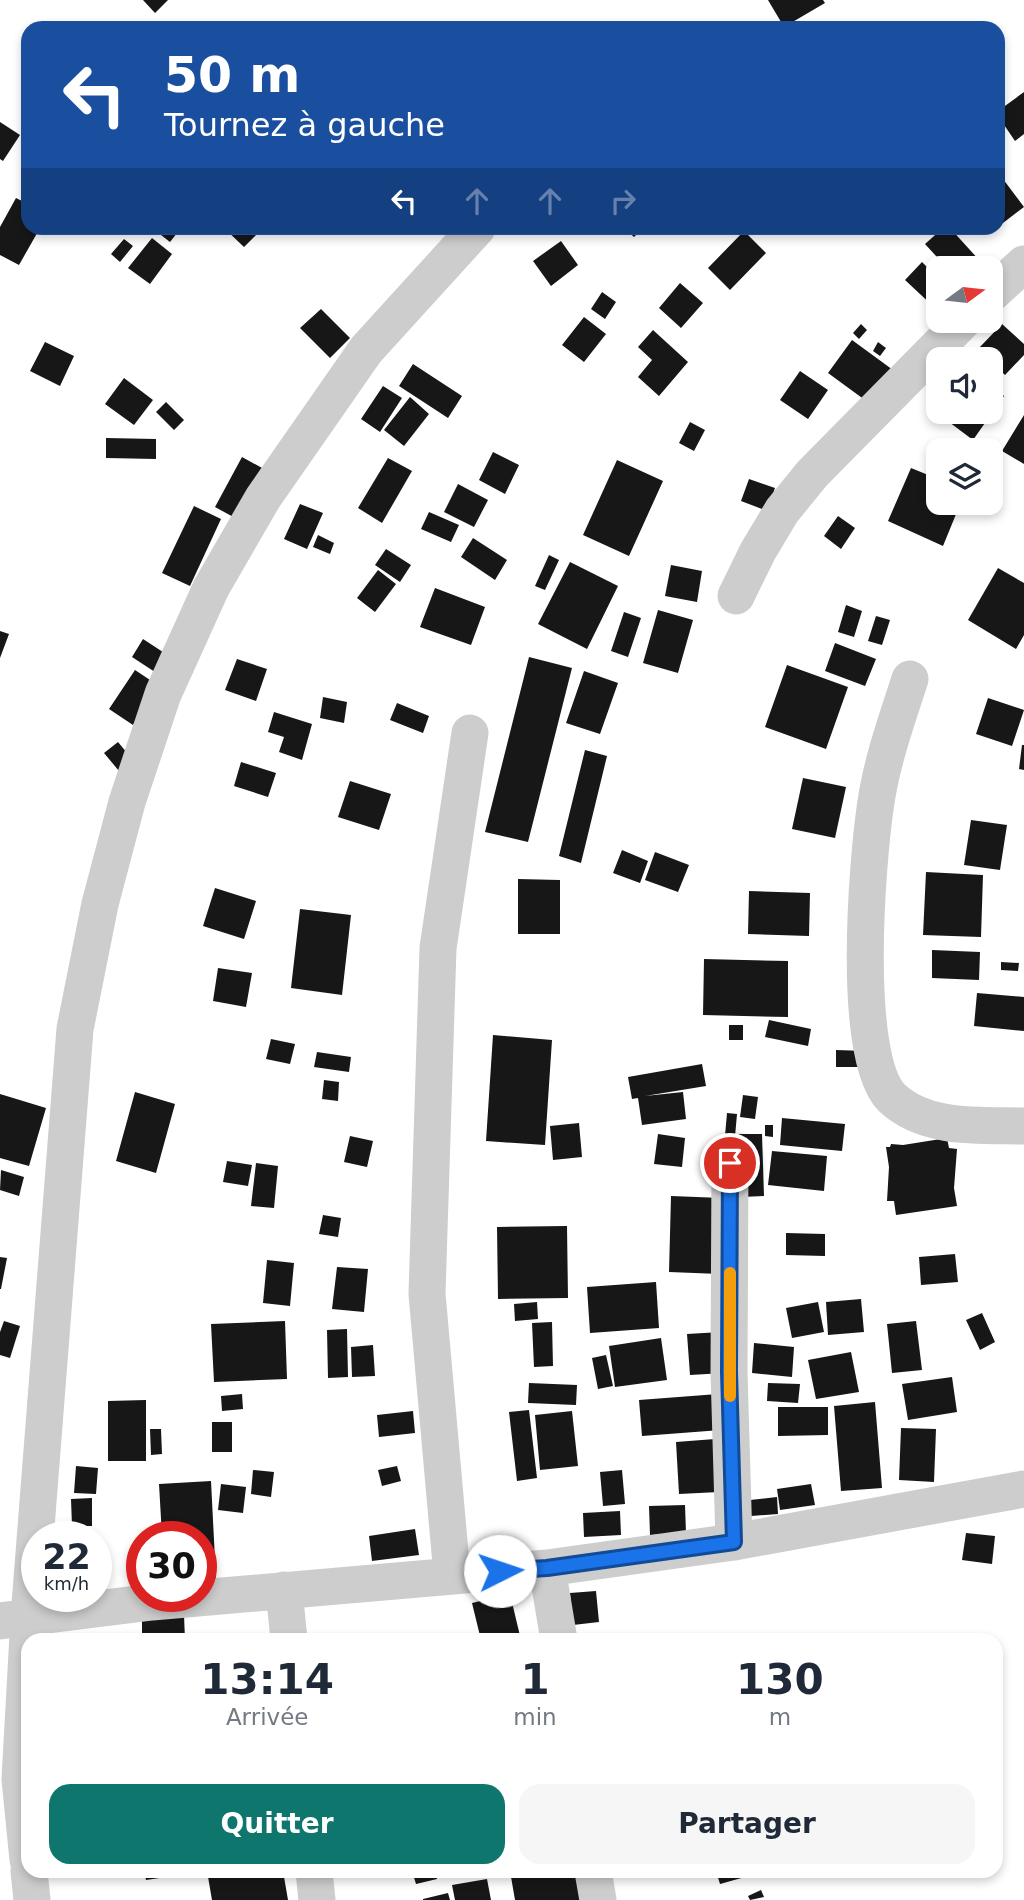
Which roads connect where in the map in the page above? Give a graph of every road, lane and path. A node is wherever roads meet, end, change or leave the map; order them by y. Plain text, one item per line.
1 (471, 235) edge
2 (1024, 264) edge
3 (1003, 283) edge
4 (951, 333) edge
5 (736, 596) dead end
6 (909, 679) dead end
7 (470, 733) dead end
8 (1024, 1126) edge
9 (730, 1163) dead end
10 (1024, 1489) edge
11 (734, 1542) junction
12 (547, 1568) junction
13 (452, 1575) junction
14 (284, 1590) junction
15 (14, 1619) edge
16 (288, 1633) edge
17 (558, 1633) edge
18 (21, 1789) edge
19 (30, 1878) edge
20 (315, 1878) edge
21 (594, 1878) edge
22 (32, 1900) edge
23 (317, 1900) edge
24 (598, 1900) edge

1 - 15 street
2 - 3 street
4 - 5 street
6 - 8 street
7 - 13 street
9 - 11 street
10 - 11 street
11 - 12 street
12 - 13 street
12 - 17 street
13 - 14 street
14 - 15 street
14 - 16 street
15 - 18 street
19 - 22 street
20 - 23 street
21 - 24 street

